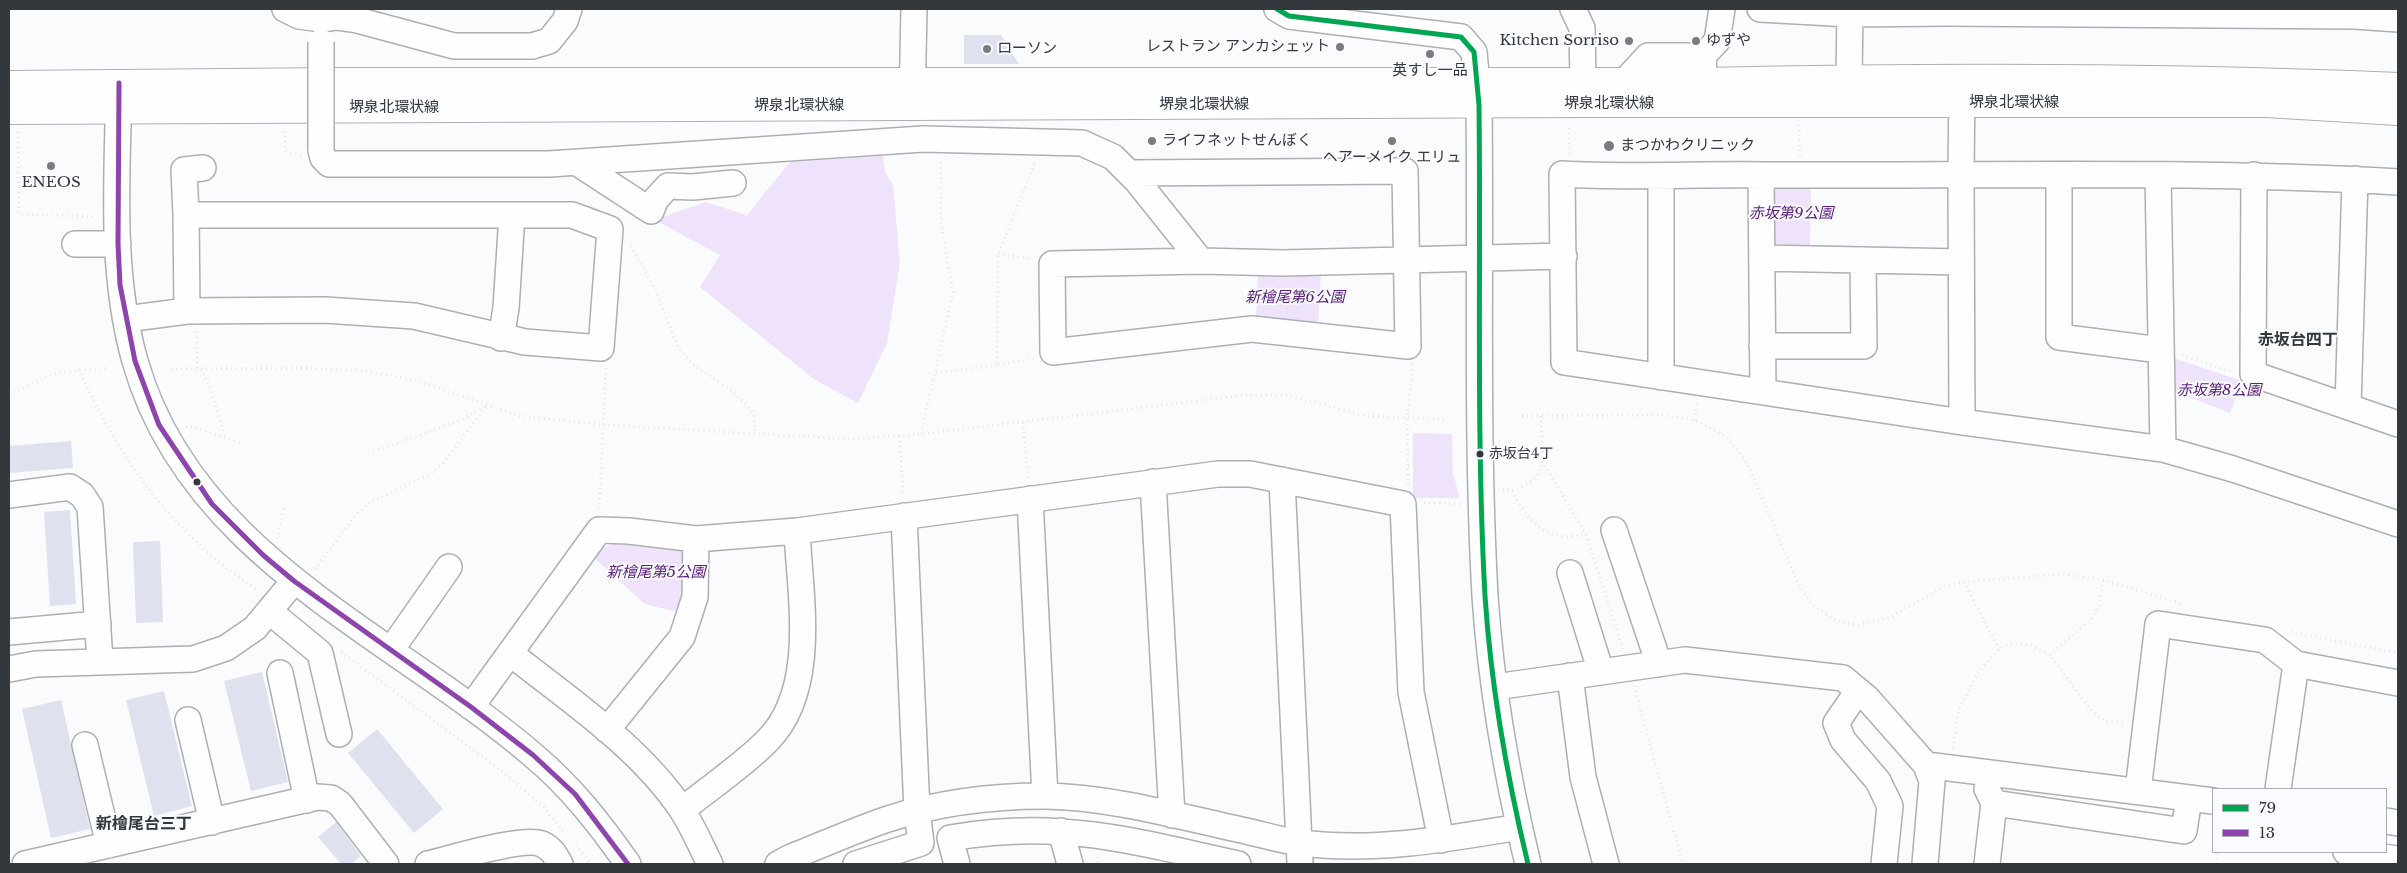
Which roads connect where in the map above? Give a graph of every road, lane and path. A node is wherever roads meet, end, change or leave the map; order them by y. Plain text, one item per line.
1 (285, 9) edge
2 (569, 9) edge
3 (914, 9) edge
4 (1277, 9) edge
5 (1574, 9) edge
6 (1722, 9) edge
7 (1760, 9) edge
8 (1946, 11) edge
9 (1850, 12) edge
10 (2355, 12) edge
11 (2398, 19) edge
12 (321, 30) junction
13 (1703, 69) junction
14 (1849, 79) junction
15 (1583, 81) junction
16 (9, 85) edge
17 (2398, 87) edge
18 (1962, 92) junction
19 (913, 94) junction
20 (1478, 94) junction
21 (119, 96) junction
22 (2398, 111) edge
23 (1570, 116) dead end
24 (1799, 116) dead end
25 (14, 119) edge
26 (286, 126) dead end
27 (940, 139) junction
28 (1041, 141) junction
29 (285, 150) dead end
30 (576, 162) junction
31 (203, 168) dead end
32 (1129, 173) junction
33 (1569, 175) junction
34 (1761, 175) junction
35 (1800, 175) junction
36 (2059, 175) junction
37 (2254, 175) junction
38 (1960, 176) junction
39 (2158, 176) junction
40 (1661, 177) junction
41 (2355, 179) junction
42 (2398, 182) edge
43 (733, 183) dead end
44 (186, 215) junction
45 (512, 215) junction
46 (103, 217) dead end
47 (610, 229) junction
48 (75, 244) dead end
49 (118, 244) junction
50 (998, 254) junction
51 (1564, 256) junction
52 (1480, 257) junction
53 (1762, 258) junction
54 (1201, 260) junction
55 (1863, 260) junction
56 (1407, 261) junction
57 (1961, 262) junction
58 (1052, 264) junction
59 (1283, 291) dead end
60 (1288, 314) dead end
61 (192, 317) junction
62 (126, 319) junction
63 (501, 338) junction
64 (1762, 346) junction
65 (2160, 350) junction
66 (1053, 352) junction
67 (1414, 358) dead end
68 (606, 359) dead end
69 (997, 365) junction
70 (108, 368) dead end
71 (80, 369) junction
72 (172, 369) dead end
73 (199, 369) junction
74 (936, 372) junction
75 (2253, 374) junction
76 (1661, 377) junction
77 (1763, 391) junction
78 (9, 394) edge
79 (1698, 396) dead end
80 (485, 406) junction
81 (2348, 406) junction
82 (1522, 416) dead end
83 (1541, 416) junction
84 (1407, 419) junction
85 (1444, 420) dead end
86 (1695, 420) junction
87 (1023, 422) junction
88 (1962, 422) junction
89 (2398, 424) edge
90 (603, 425) junction
91 (178, 427) dead end
92 (921, 434) junction
93 (755, 435) junction
94 (900, 436) junction
95 (225, 438) junction
96 (243, 444) dead end
97 (2163, 449) junction
98 (373, 451) dead end
99 (1543, 462) junction
100 (1408, 466) junction
101 (1420, 466) dead end
102 (1282, 480) junction
103 (1153, 482) junction
104 (1503, 489) dead end
105 (1512, 490) junction
106 (1441, 494) dead end
107 (9, 495) edge
108 (1030, 499) junction
109 (1440, 503) junction
110 (1403, 504) junction
111 (1466, 504) dead end
112 (284, 506) dead end
113 (904, 516) junction
114 (2398, 524) edge
115 (598, 530) junction
116 (1614, 530) dead end
117 (798, 531) junction
118 (1586, 535) junction
119 (696, 539) junction
120 (275, 546) dead end
121 (449, 567) dead end
122 (1570, 574) dead end
123 (303, 577) junction
124 (2104, 580) junction
125 (1964, 582) junction
126 (267, 603) junction
127 (2191, 607) dead end
128 (98, 624) junction
129 (2286, 631) dead end
130 (9, 632) edge
131 (1999, 649) junction
132 (339, 650) dead end
133 (391, 650) junction
134 (510, 653) junction
135 (2398, 653) edge
136 (2050, 655) junction
137 (100, 661) junction
138 (1658, 664) junction
139 (2296, 664) junction
140 (1629, 668) junction
141 (9, 669) edge
142 (1601, 672) junction
143 (280, 674) dead end
144 (1570, 676) junction
145 (2398, 683) edge
146 (1495, 687) junction
147 (1858, 690) junction
148 (471, 708) junction
149 (188, 720) dead end
150 (2146, 725) junction
151 (607, 730) junction
152 (339, 734) dead end
153 (85, 745) dead end
154 (1938, 767) junction
155 (1977, 772) junction
156 (2278, 788) edge
157 (2138, 791) junction
158 (1045, 796) junction
159 (2189, 798) junction
160 (308, 800) junction
161 (2212, 800) edge
162 (1994, 804) junction
163 (682, 810) junction
164 (917, 811) junction
165 (1172, 815) junction
166 (212, 822) junction
167 (1519, 827) junction
168 (564, 832) dead end
169 (1060, 832) junction
170 (570, 838) dead end
171 (1441, 840) junction
172 (117, 851) edge
173 (2353, 853) edge
174 (1300, 854) edge
175 (1189, 859) edge
176 (2398, 859) edge
177 (440, 863) edge
178 (26, 864) edge
179 (386, 864) edge
180 (560, 864) edge
181 (590, 864) edge
182 (628, 864) edge
183 (710, 864) edge
184 (778, 864) edge
185 (859, 864) edge
186 (957, 864) edge
187 (1070, 864) edge
188 (1238, 864) edge
189 (1528, 864) edge
190 (1606, 864) edge
191 (1683, 864) edge
192 (1884, 864) edge
193 (1926, 864) edge
194 (1987, 864) edge

1 - 12 street
2 - 12 street
3 - 19 street
4 - 20 street
5 - 15 street
6 - 13 street
7 - 9 street
8 - 9 street
8 - 10 street
9 - 14 street
10 - 11 street
12 - 30 street, bridge
13 - 14 main road, 堺泉北環状線
13 - 15 main road, 堺泉北環状線
14 - 18 main road, 堺泉北環状線
15 - 20 main road, 堺泉北環状線
16 - 21 main road, 堺泉北環状線
17 - 18 main road, 堺泉北環状線
18 - 20 main road, 堺泉北環状線
18 - 22 main road, 堺泉北環状線
18 - 38 street
19 - 20 main road, 堺泉北環状線
19 - 21 main road, 堺泉北環状線
20 - 52 street
21 - 25 main road, 堺泉北環状線
21 - 49 street
23 - 33 path
24 - 35 path
25 - 46 path
26 - 29 path
27 - 28 street
27 - 30 street
27 - 74 path
28 - 32 street
28 - 50 path
30 - 43 street
31 - 44 street
32 - 54 street
32 - 56 street
33 - 40 street
33 - 51 street
34 - 35 street
34 - 40 street
34 - 53 street
35 - 38 street
36 - 38 street
36 - 39 street
36 - 65 street
37 - 39 street
37 - 41 street
37 - 75 street
38 - 57 street
39 - 65 street
40 - 76 street
41 - 42 street
41 - 81 street
44 - 45 street
44 - 61 street
45 - 47 street
45 - 63 street
47 - 63 street
47 - 93 path
48 - 49 street
49 - 62 street
50 - 58 path
50 - 69 path
51 - 52 street
51 - 76 street
52 - 56 street
52 - 146 street
53 - 55 street
53 - 64 street
54 - 56 street
54 - 58 street
55 - 57 street
55 - 64 street
56 - 66 street
57 - 88 street
58 - 66 street
59 - 60 path
61 - 62 street
61 - 63 street
61 - 73 path
62 - 123 street
64 - 77 street
65 - 75 path
65 - 97 street
66 - 69 path
67 - 84 path
68 - 90 path
69 - 74 path
70 - 71 path
71 - 78 path
71 - 126 path
72 - 73 path
73 - 80 path
73 - 95 path
74 - 92 path
75 - 81 street
76 - 77 street
77 - 88 street
79 - 86 path
80 - 90 path
80 - 98 path
80 - 123 path
81 - 89 street
82 - 83 path
83 - 86 path
83 - 99 path
84 - 85 path
84 - 87 path
84 - 100 path
86 - 125 path
87 - 92 path
87 - 108 path
88 - 97 street
90 - 93 path
90 - 115 path
91 - 95 path
92 - 94 path
93 - 94 path
94 - 113 path
95 - 96 path
97 - 114 street
99 - 105 path
99 - 118 path
100 - 101 path
100 - 110 path
102 - 103 street
102 - 110 street
102 - 174 street
103 - 108 street
103 - 165 street
104 - 105 path
105 - 118 path
106 - 109 path
107 - 128 street
108 - 113 street
108 - 158 street
109 - 110 path
109 - 111 path
110 - 171 street
112 - 120 path
113 - 117 street
113 - 164 street
115 - 119 street
115 - 134 street
116 - 138 street
117 - 119 street
117 - 163 street
118 - 140 path
119 - 151 street
121 - 133 street
122 - 142 street
123 - 126 street
123 - 133 street
124 - 125 path
124 - 127 path
124 - 136 path
125 - 131 path
126 - 137 street
126 - 152 street
128 - 130 street
128 - 137 street
129 - 135 path
131 - 136 path
131 - 154 path
132 - 168 path
133 - 148 street
134 - 148 street
134 - 151 street
136 - 150 path
137 - 141 street
138 - 140 street
138 - 147 street
139 - 145 street
139 - 150 street
139 - 156 street
140 - 142 street
140 - 191 path
142 - 144 street
143 - 160 street
144 - 146 street
144 - 190 street
146 - 167 street
147 - 154 street
147 - 192 street
148 - 182 street
149 - 166 street
150 - 157 street
151 - 163 street
153 - 172 street
154 - 155 street
154 - 193 street
155 - 157 street
155 - 162 street
157 - 159 street
158 - 164 street
158 - 165 street
159 - 161 street
159 - 162 street
160 - 166 street
160 - 179 street
162 - 194 street
163 - 183 street
164 - 184 street
164 - 185 street
165 - 174 street
166 - 172 street
167 - 171 street
167 - 189 street
169 - 175 street
169 - 186 street
169 - 187 street
170 - 181 path
171 - 174 street
172 - 178 street
173 - 176 street
175 - 188 street
177 - 180 street

